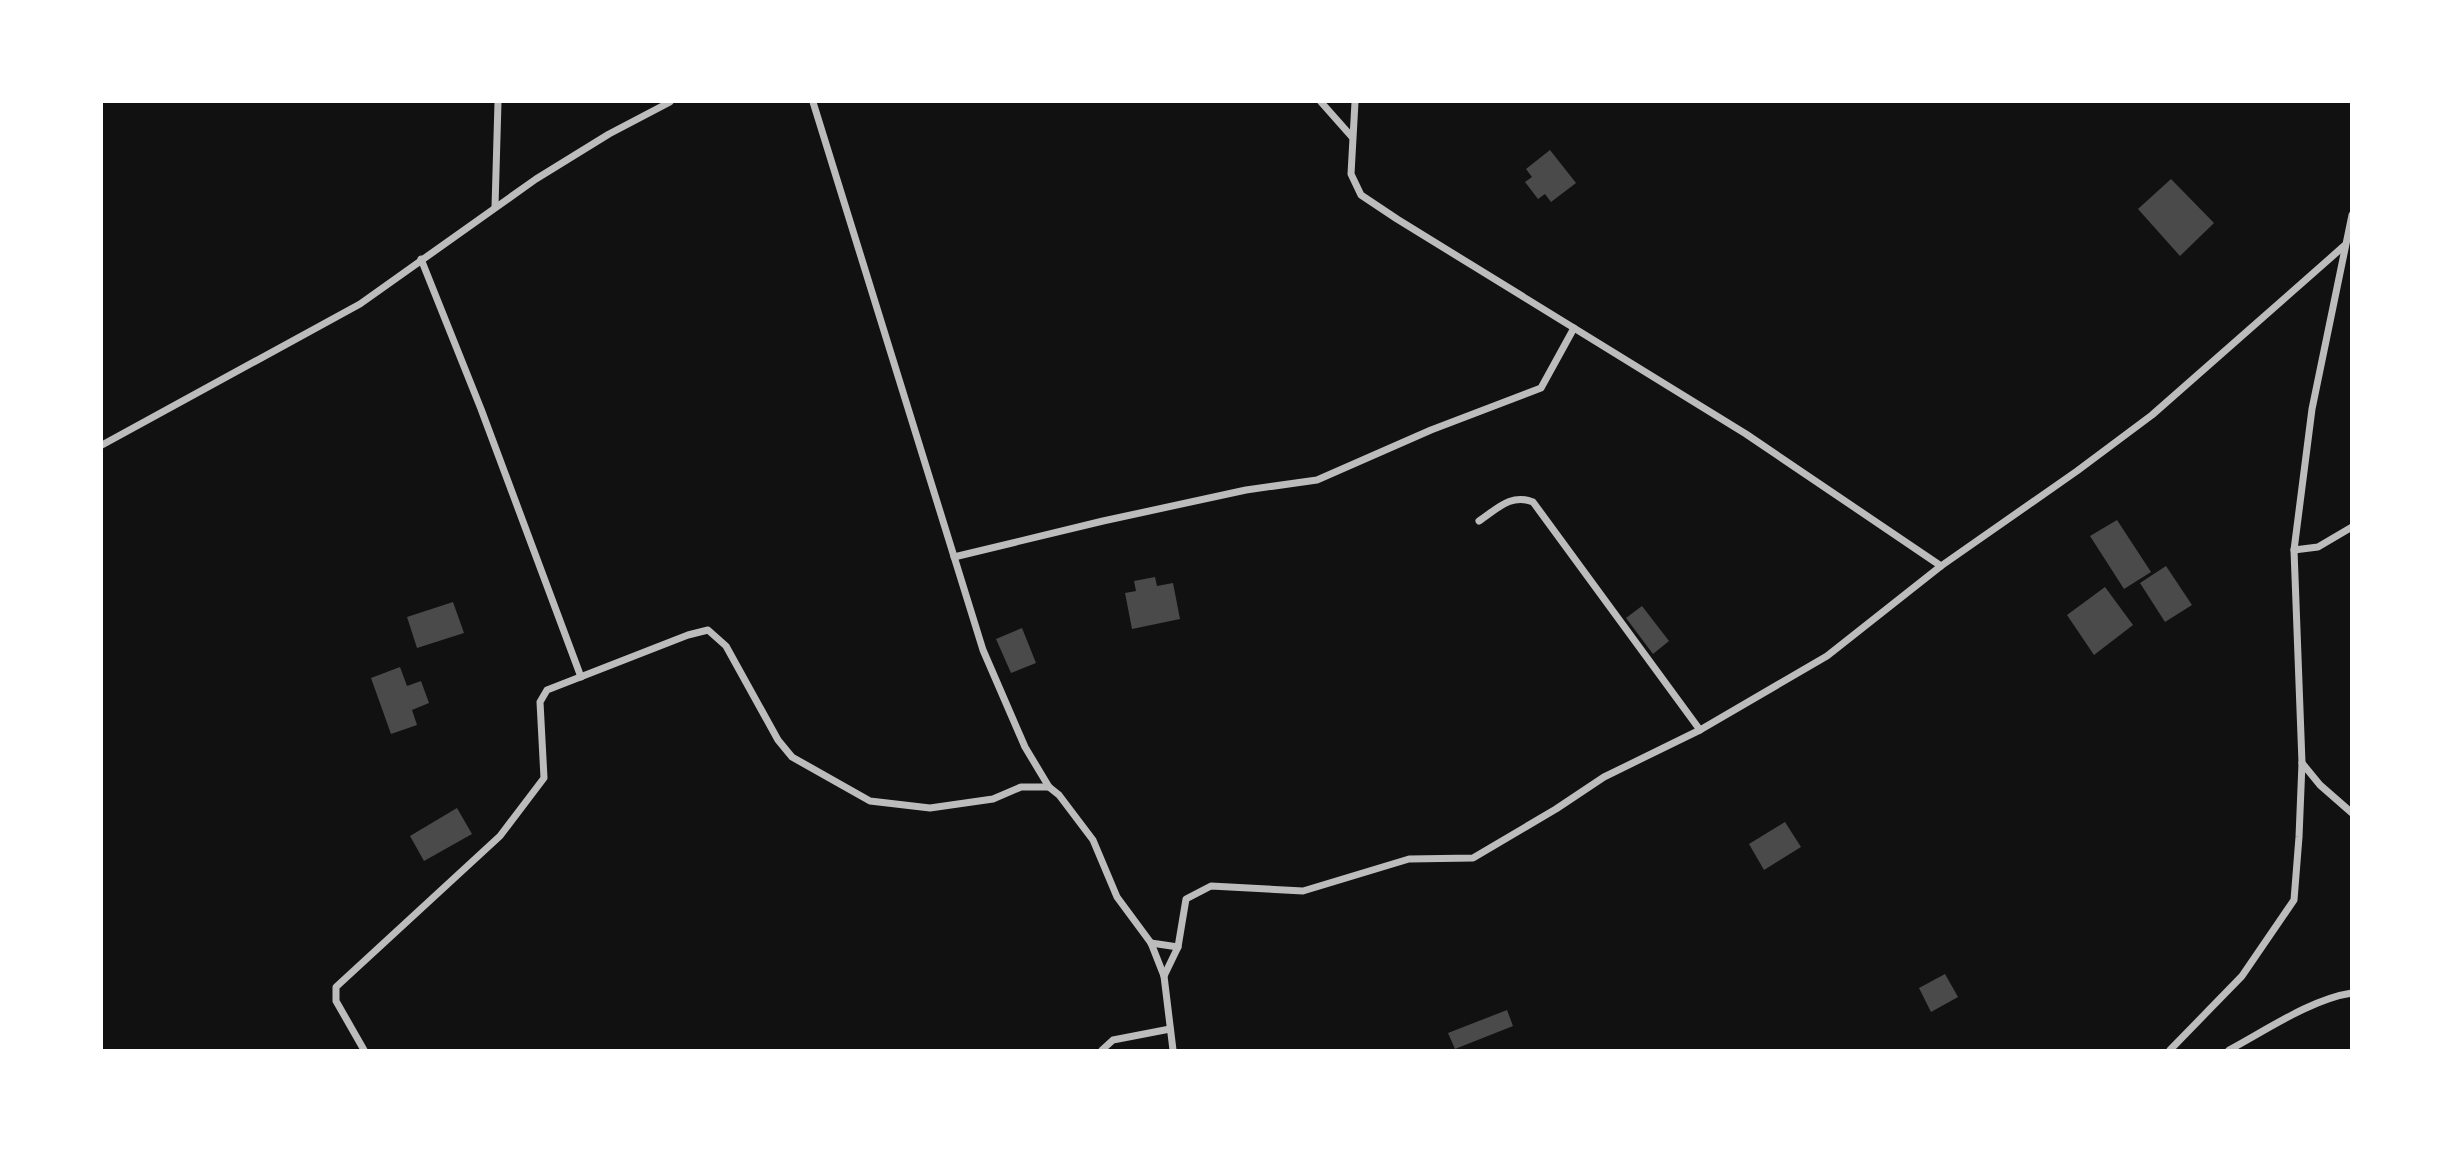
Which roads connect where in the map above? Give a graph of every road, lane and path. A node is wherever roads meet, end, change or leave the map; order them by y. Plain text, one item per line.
1 (498, 102) edge
2 (670, 102) edge
3 (813, 102) edge
4 (1321, 102) edge
5 (1355, 102) edge
6 (1352, 138) junction
7 (495, 207) junction
8 (2351, 215) edge
9 (2344, 246) junction
10 (421, 260) junction
11 (1574, 328) junction
12 (102, 445) edge
13 (1479, 521) dead end
14 (2351, 527) edge
15 (2294, 550) junction
16 (954, 557) junction
17 (1941, 566) junction
18 (581, 677) junction
19 (1700, 730) junction
20 (2302, 763) junction
21 (1049, 787) junction
22 (2351, 813) edge
23 (1151, 943) junction
24 (1178, 947) junction
25 (1164, 976) junction
26 (2351, 993) edge
27 (1170, 1029) junction
28 (364, 1051) edge
29 (1102, 1051) edge
30 (1173, 1051) edge
31 (2170, 1051) edge
32 (2229, 1051) edge

1 - 7 street
2 - 7 street
3 - 16 street
4 - 6 street
5 - 6 street
6 - 11 street
7 - 10 street
8 - 9 street
9 - 15 street
9 - 17 street
10 - 12 street
10 - 18 street
11 - 16 street
11 - 17 street
13 - 19 street
14 - 15 street
15 - 20 street
16 - 21 street
17 - 19 street
18 - 21 street
18 - 28 street
19 - 24 street
20 - 22 street
20 - 31 street
21 - 23 street
23 - 24 street
23 - 25 street
24 - 25 street
25 - 27 street
26 - 32 street
27 - 29 street
27 - 30 street

